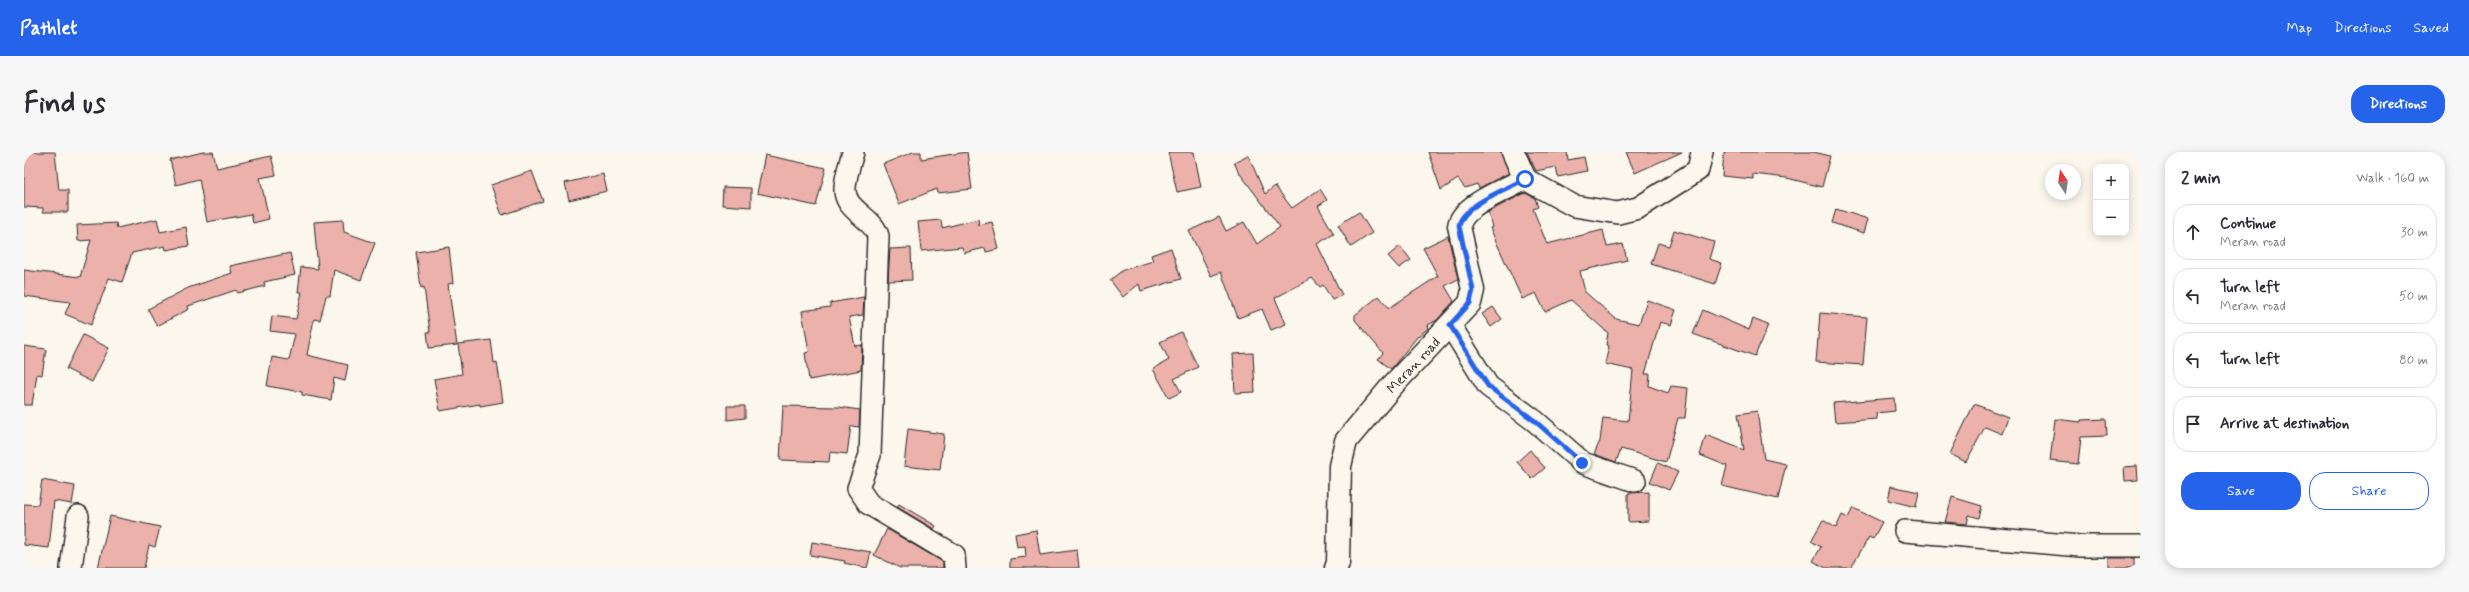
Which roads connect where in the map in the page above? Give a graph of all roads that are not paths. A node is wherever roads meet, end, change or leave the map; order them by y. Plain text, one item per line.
1 (853, 152) edge
2 (1513, 152) edge
3 (1702, 152) edge
4 (1525, 179) junction
5 (1450, 325) junction
6 (1635, 481) dead end
7 (78, 516) dead end
8 (1905, 531) dead end
9 (2141, 546) edge
10 (70, 568) edge
11 (955, 568) edge
12 (1336, 568) edge

1 - 11 street
2 - 4 street
3 - 4 street
4 - 5 street, Meran road
5 - 6 street
5 - 12 street, Meran road
7 - 10 street
8 - 9 street

